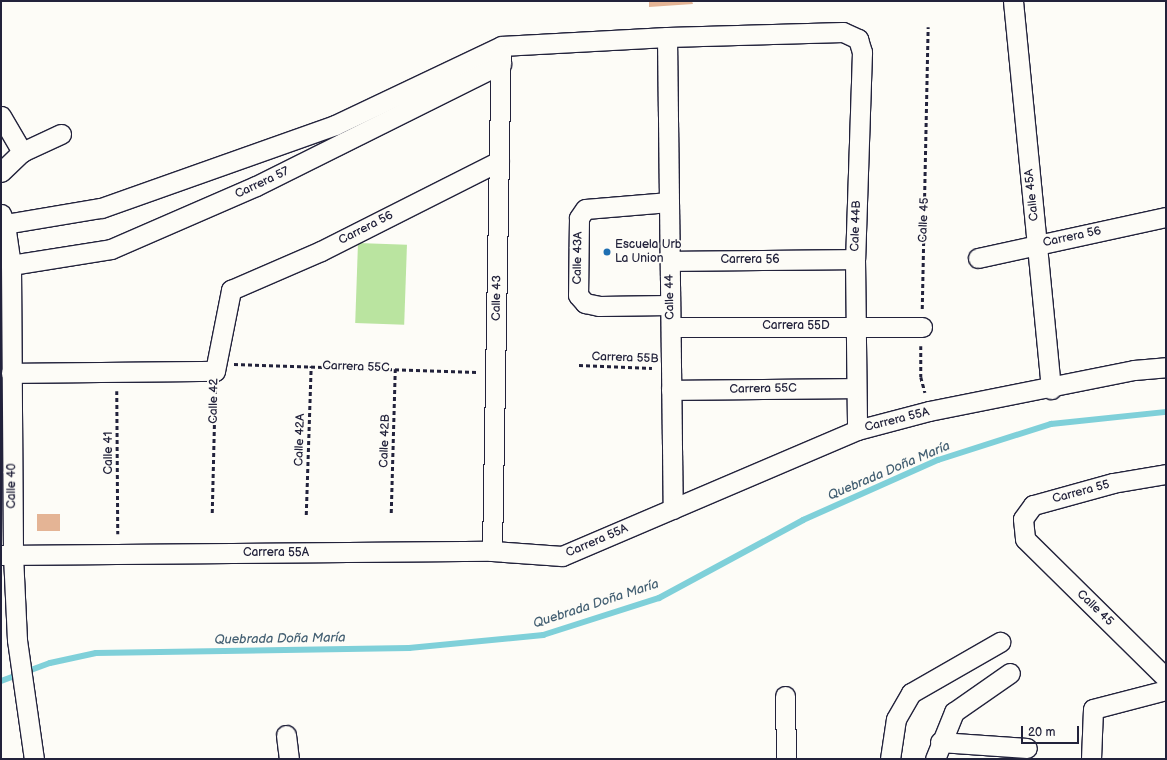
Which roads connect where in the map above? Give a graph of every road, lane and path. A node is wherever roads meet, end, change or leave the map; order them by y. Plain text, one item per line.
1 (1013, 1) edge
2 (928, 27) dead end
3 (667, 37) junction
4 (501, 55) junction
5 (1, 116) edge
6 (61, 134) dead end
7 (22, 152) junction
8 (499, 161) junction
9 (1, 172) edge
10 (669, 202) junction
11 (1166, 217) edge
12 (3, 219) edge
13 (1037, 244) junction
14 (978, 258) dead end
15 (855, 259) junction
16 (670, 261) junction
17 (11, 265) junction
18 (232, 290) joint
19 (670, 305) junction
20 (6, 315) edge
21 (854, 326) junction
22 (671, 327) junction
23 (922, 327) junction
24 (579, 365) dead end
25 (311, 366) junction
26 (1166, 367) edge
27 (216, 368) junction
28 (671, 368) junction
29 (396, 369) junction
30 (117, 371) junction
31 (496, 372) junction
32 (11, 373) junction
33 (855, 388) junction
34 (1051, 389) junction
35 (671, 390) junction
36 (929, 411) junction
37 (856, 430) junction
38 (1166, 474) edge
39 (672, 509) junction
40 (212, 513) dead end
41 (391, 513) dead end
42 (306, 515) dead end
43 (118, 534) dead end
44 (1024, 539) joint
45 (492, 551) junction
46 (7, 555) edge
47 (1000, 642) dead end
48 (1010, 673) dead end
49 (1166, 678) edge
50 (1166, 690) edge
51 (785, 696) dead end
52 (286, 735) dead end
53 (1027, 748) dead end
54 (938, 750) edge
55 (34, 759) edge
56 (288, 759) edge
57 (786, 759) edge
58 (890, 759) edge
59 (1090, 759) edge

1 - 13 street, Calle 45A
2 - 23 path, Calle 45
3 - 4 street
3 - 10 street, Calle 44
3 - 15 street, Cale 44B
4 - 8 street, Calle 43
4 - 12 street
4 - 17 street, Carrera 57
5 - 7 street
6 - 7 street
7 - 9 street
8 - 18 street, Carrera 56
8 - 31 street, Calle 43
10 - 16 street, Calle 44
10 - 19 street, Calle 43A
11 - 13 street, Carrera 56
12 - 17 street, Calle 40
13 - 14 street, Carrera 56
13 - 34 street, Calle 45A
15 - 16 street, Carrera 56
15 - 21 street, Cale 44B
16 - 19 street, Calle 44
17 - 20 street, Calle 40
18 - 27 street, Calle 42
19 - 22 street, Calle 44
20 - 32 street, Calle 40
21 - 22 street, Carrera 55D
21 - 23 street, Carrera 55D
21 - 33 street, Cale 44B
22 - 28 street, Calle 44
23 - 36 path, Calle 45
24 - 28 path, Carrera 55B
25 - 27 path, Carrera 55C
25 - 29 path, Carrera 55C
25 - 42 path, Calle 42A
26 - 34 street, Carrera 55A
27 - 30 street
27 - 40 path, Calle 42
28 - 35 street, Calle 44
29 - 31 path, Carrera 55C
29 - 41 path, Calle 42B
30 - 32 street
30 - 43 path, Calle 41
31 - 45 street, Calle 43
32 - 46 street, Calle 40
33 - 35 street, Carrera 55C
33 - 37 street, Cale 44B
34 - 36 street, Carrera 55A
35 - 39 street, Calle 44
36 - 37 street, Carrera 55A
37 - 39 street, Carrera 55A
38 - 44 street, Carrera 55
39 - 45 street, Carrera 55A
44 - 49 street, Calle 45
45 - 46 street, Carrera 55A
46 - 55 street, Calle 40
47 - 58 street
48 - 54 street
50 - 59 street
51 - 57 street
52 - 56 street
53 - 54 street

